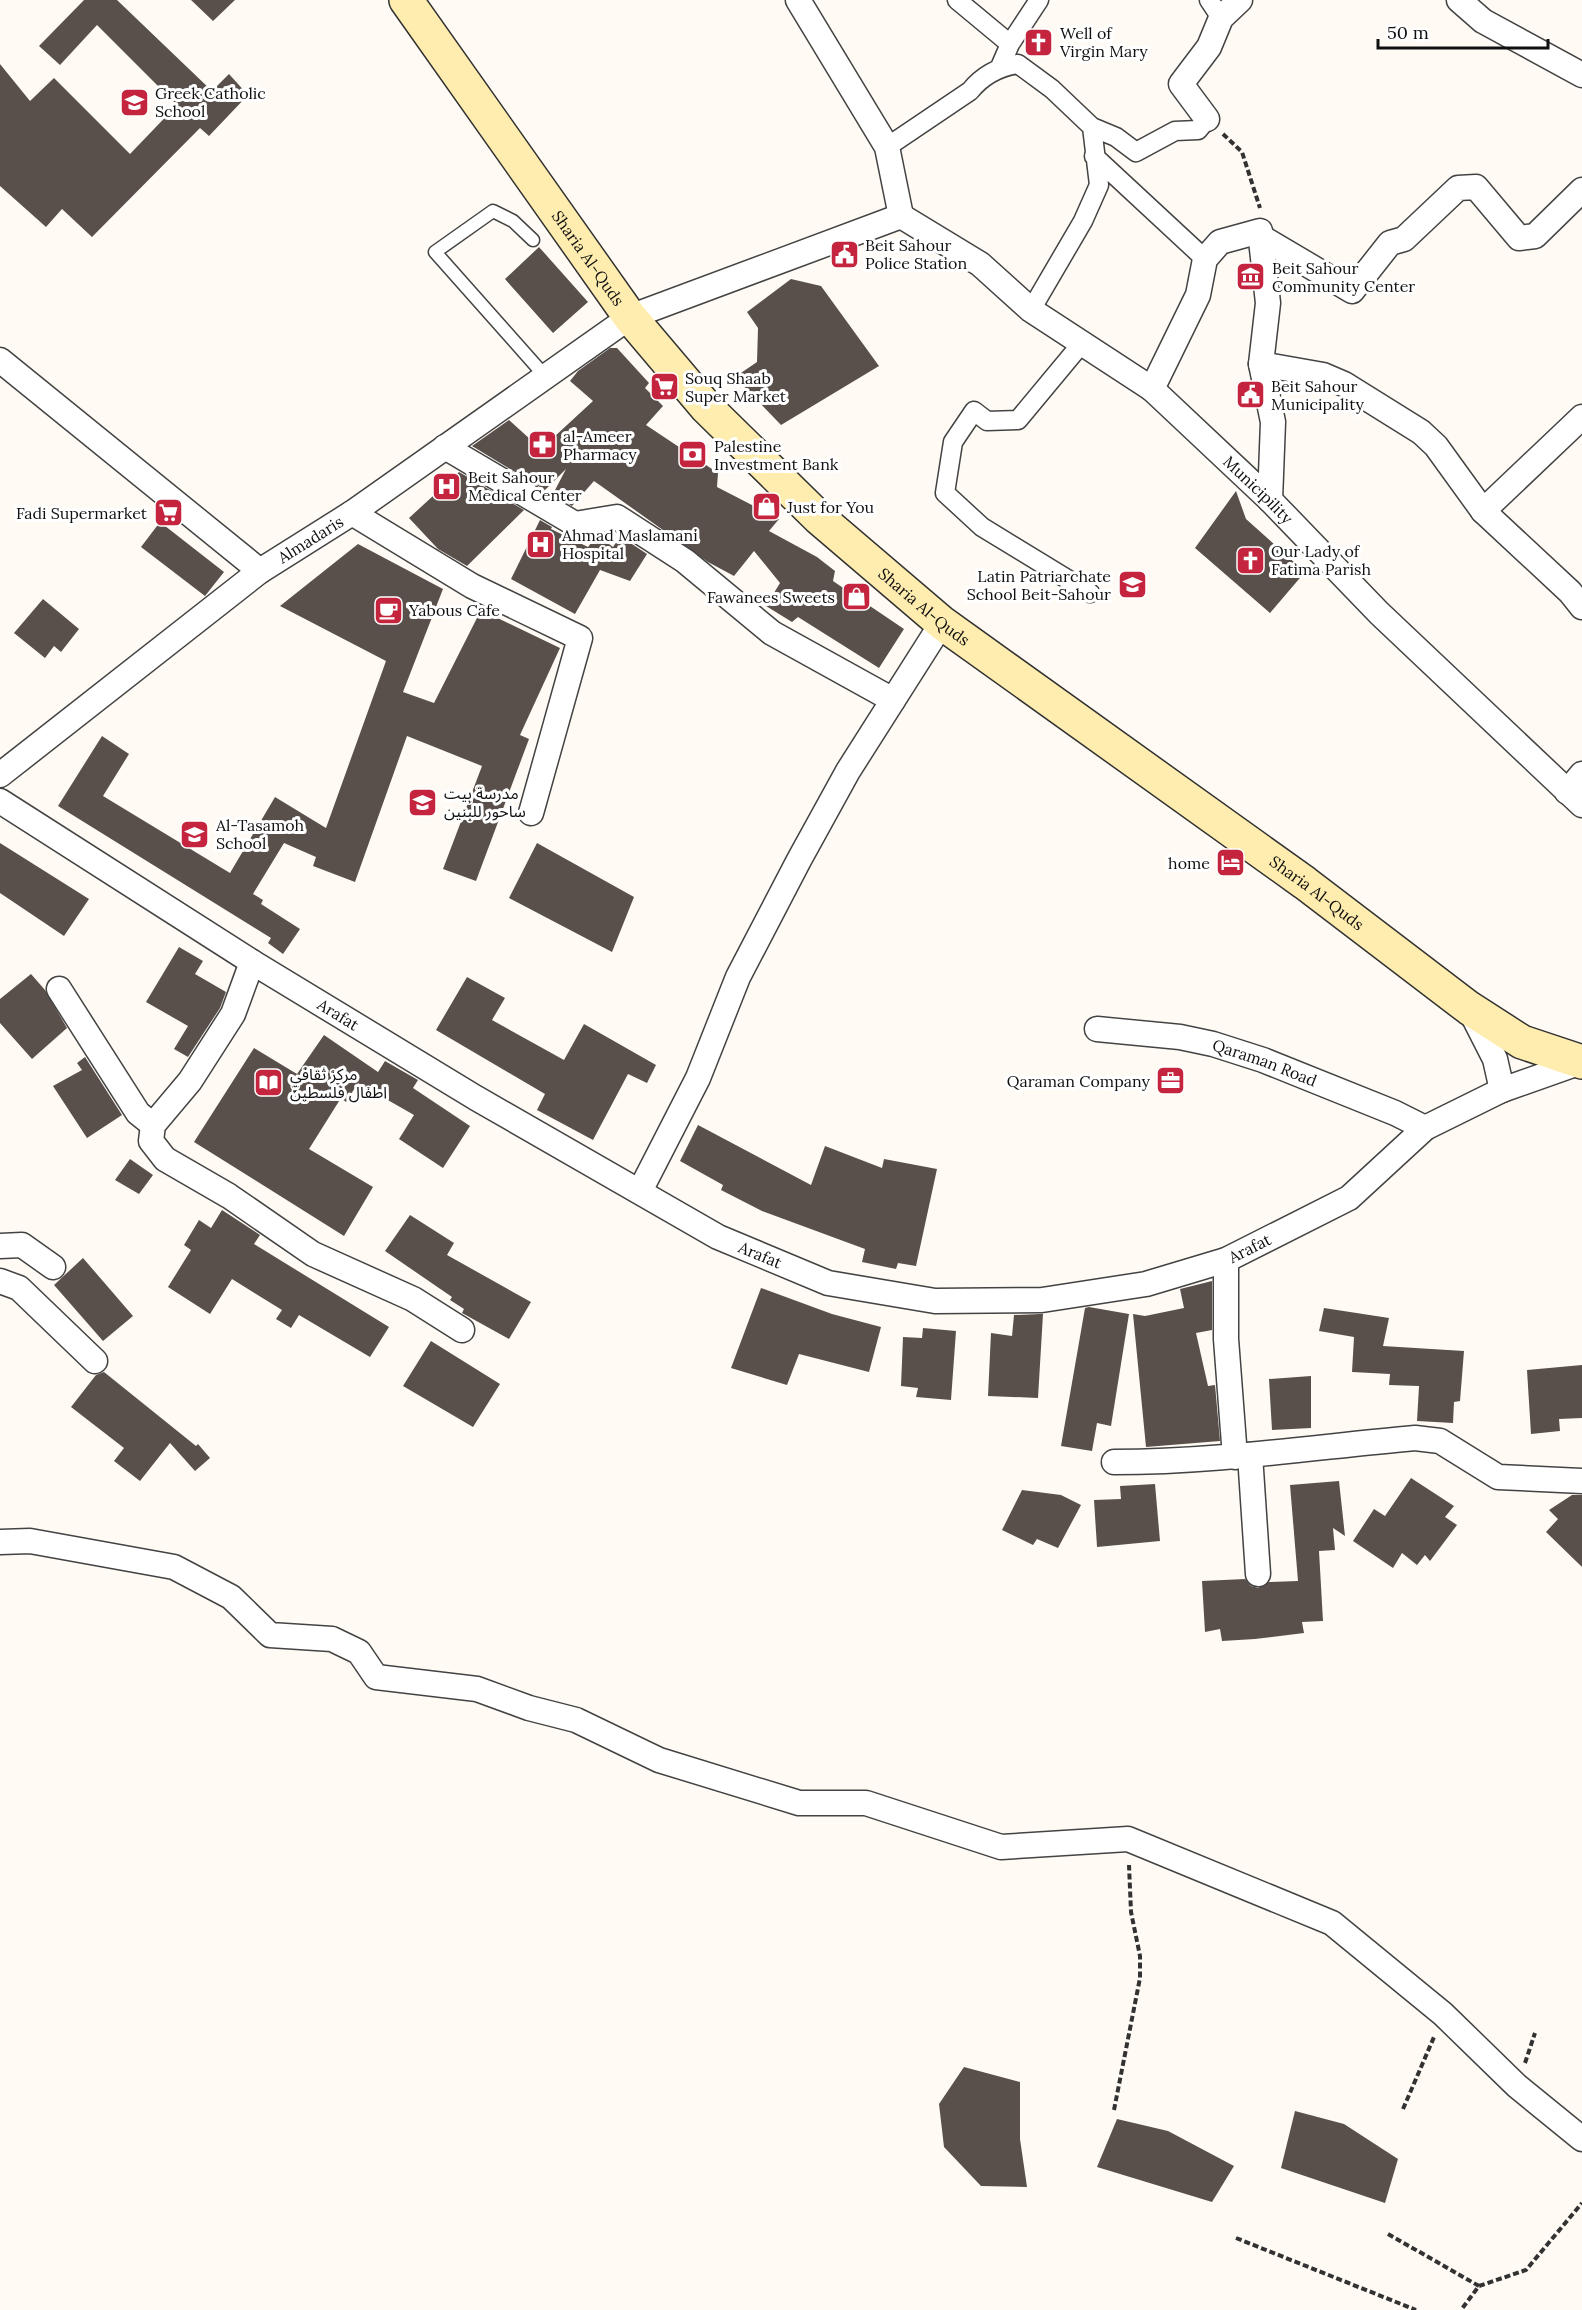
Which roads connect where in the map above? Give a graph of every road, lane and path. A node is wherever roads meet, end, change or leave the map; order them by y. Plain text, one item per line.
1 (406, 0) edge
2 (798, 0) edge
3 (957, 0) edge
4 (1039, 0) edge
5 (1240, 0) edge
6 (1459, 0) edge
7 (1215, 9) edge
8 (1010, 44) junction
9 (1000, 67) junction
10 (1582, 75) edge
11 (1207, 119) junction
12 (1092, 127) junction
13 (887, 147) junction
14 (1094, 156) junction
15 (1582, 190) edge
16 (901, 216) junction
17 (1260, 234) junction
18 (533, 240) dead end
19 (1205, 259) junction
20 (1031, 310) junction
21 (630, 317) junction
22 (1082, 343) junction
23 (0, 360) edge
24 (1261, 364) junction
25 (545, 376) junction
26 (1152, 389) junction
27 (1582, 417) edge
28 (445, 447) junction
29 (1270, 500) junction
30 (1484, 511) junction
31 (352, 513) junction
32 (260, 572) junction
33 (1090, 593) dead end
34 (1582, 607) edge
35 (942, 623) junction
36 (893, 700) junction
37 (0, 775) edge
38 (1577, 790) edge
39 (0, 801) edge
40 (531, 813) dead end
41 (252, 962) junction
42 (59, 989) dead end
43 (1468, 1008) junction
44 (1097, 1029) dead end
45 (1581, 1062) edge
46 (1502, 1090) junction
47 (153, 1125) junction
48 (1425, 1128) junction
49 (640, 1191) junction
50 (0, 1246) edge
51 (1226, 1260) junction
52 (53, 1267) dead end
53 (0, 1281) edge
54 (462, 1330) dead end
55 (95, 1361) dead end
56 (1243, 1456) junction
57 (1114, 1462) dead end
58 (1582, 1481) edge
59 (0, 1542) edge
60 (1258, 1574) dead end
61 (1128, 1839) junction
62 (1443, 2014) junction
63 (1403, 2109) dead end
64 (1114, 2110) dead end
65 (1582, 2139) edge
66 (1582, 2203) edge
67 (1388, 2234) dead end
68 (1236, 2238) dead end
69 (1479, 2286) junction
70 (1416, 2310) edge
71 (1461, 2310) edge

1 - 21 main road, Sharia Al-Quds
2 - 13 street
3 - 8 street
4 - 8 street
5 - 7 street
6 - 10 street
7 - 11 street
8 - 9 street
9 - 12 street
9 - 13 street
11 - 12 street
11 - 17 path
12 - 14 street
13 - 16 street
14 - 19 street
14 - 20 street
15 - 17 street
16 - 20 street, Municipility
16 - 21 street, Almadaris
17 - 19 street
17 - 24 street
18 - 25 lane
19 - 26 street
20 - 22 street, Municipility
21 - 25 street, Almadaris
21 - 35 main road, Sharia Al-Quds
22 - 26 street, Municipility
22 - 33 street
23 - 32 street
24 - 29 street
24 - 30 street
25 - 28 street, Almadaris
26 - 29 street, Municipility
27 - 30 street
28 - 31 street, Almadaris
28 - 36 street
29 - 38 street, Municipility
30 - 34 street
31 - 32 street, Almadaris
31 - 40 street
32 - 37 street, Almadaris
35 - 36 street
35 - 43 main road, Sharia Al-Quds
36 - 49 street
39 - 41 street, Arafat
41 - 47 street
41 - 49 street, Arafat
42 - 47 street
43 - 45 main road, Sharia Al-Quds
43 - 46 street
44 - 48 street, Qaraman Road
45 - 46 street, Arafat
46 - 48 street, Arafat
47 - 54 street
48 - 51 street, Arafat
49 - 51 street, Arafat
50 - 52 street
51 - 56 street
53 - 55 street
56 - 57 street
56 - 58 street
56 - 60 street
59 - 61 street
61 - 62 street
61 - 64 path
62 - 63 path
62 - 65 street
66 - 69 path
67 - 69 path
68 - 70 path
69 - 71 path

